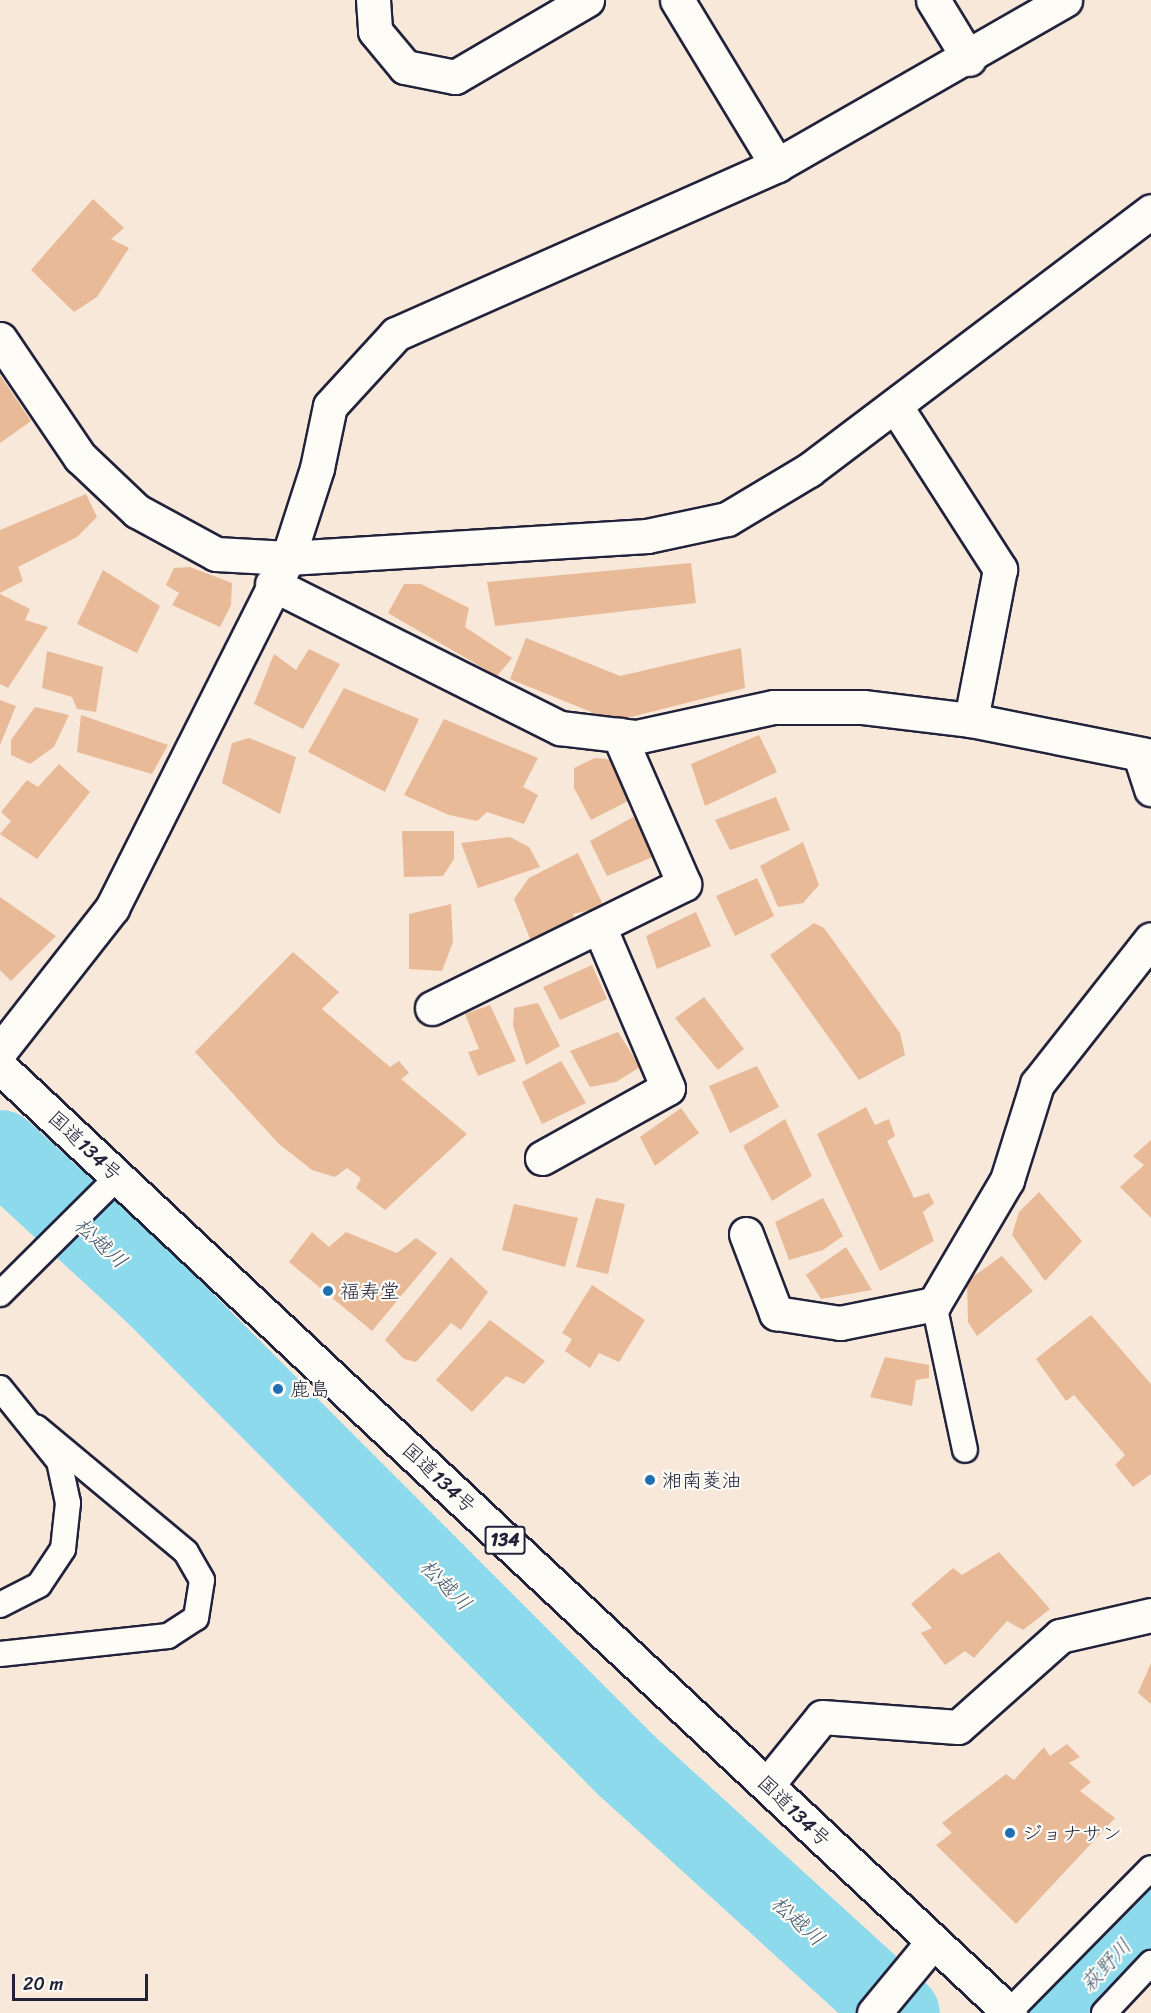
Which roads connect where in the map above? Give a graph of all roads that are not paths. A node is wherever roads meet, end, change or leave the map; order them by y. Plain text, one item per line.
1 (373, 0) edge
2 (587, 0) edge
3 (677, 0) edge
4 (933, 0) edge
5 (1065, 0) edge
6 (969, 59) junction
7 (777, 165) junction
8 (1151, 211) edge
9 (0, 339) edge
10 (896, 407) junction
11 (280, 571) junction
12 (971, 720) junction
13 (619, 735) junction
14 (1145, 756) edge
15 (1151, 789) edge
16 (598, 926) junction
17 (1151, 939) edge
18 (432, 1008) dead end
19 (0, 1051) edge
20 (0, 1067) edge
21 (542, 1158) dead end
22 (109, 1186) junction
23 (746, 1234) dead end
24 (0, 1294) edge
25 (934, 1304) junction
26 (0, 1388) edge
27 (36, 1427) junction
28 (964, 1450) dead end
29 (0, 1605) edge
30 (1151, 1615) edge
31 (0, 1654) edge
32 (767, 1785) junction
33 (1151, 1868) edge
34 (932, 1943) junction
35 (1151, 1963) edge
36 (874, 2013) edge
37 (1010, 2013) edge
38 (1104, 2013) edge

1 - 2 main road
3 - 7 main road
4 - 6 main road
5 - 6 main road
6 - 7 main road
7 - 11 main road
8 - 10 main road
9 - 11 main road
10 - 11 main road
10 - 12 main road
11 - 13 main road
11 - 19 main road
12 - 13 main road
12 - 14 main road
13 - 16 main road
14 - 15 main road
16 - 18 main road
16 - 21 main road
17 - 25 main road
20 - 22 main road, 国道134号 / 134
22 - 24 lane
22 - 32 main road, 国道134号 / 134
23 - 25 main road
25 - 28 lane
26 - 27 lane
27 - 29 lane
27 - 31 lane
30 - 32 main road
32 - 34 main road, 国道134号 / 134
33 - 37 lane
34 - 36 main road
34 - 37 main road, 国道134号 / 134
35 - 38 lane

